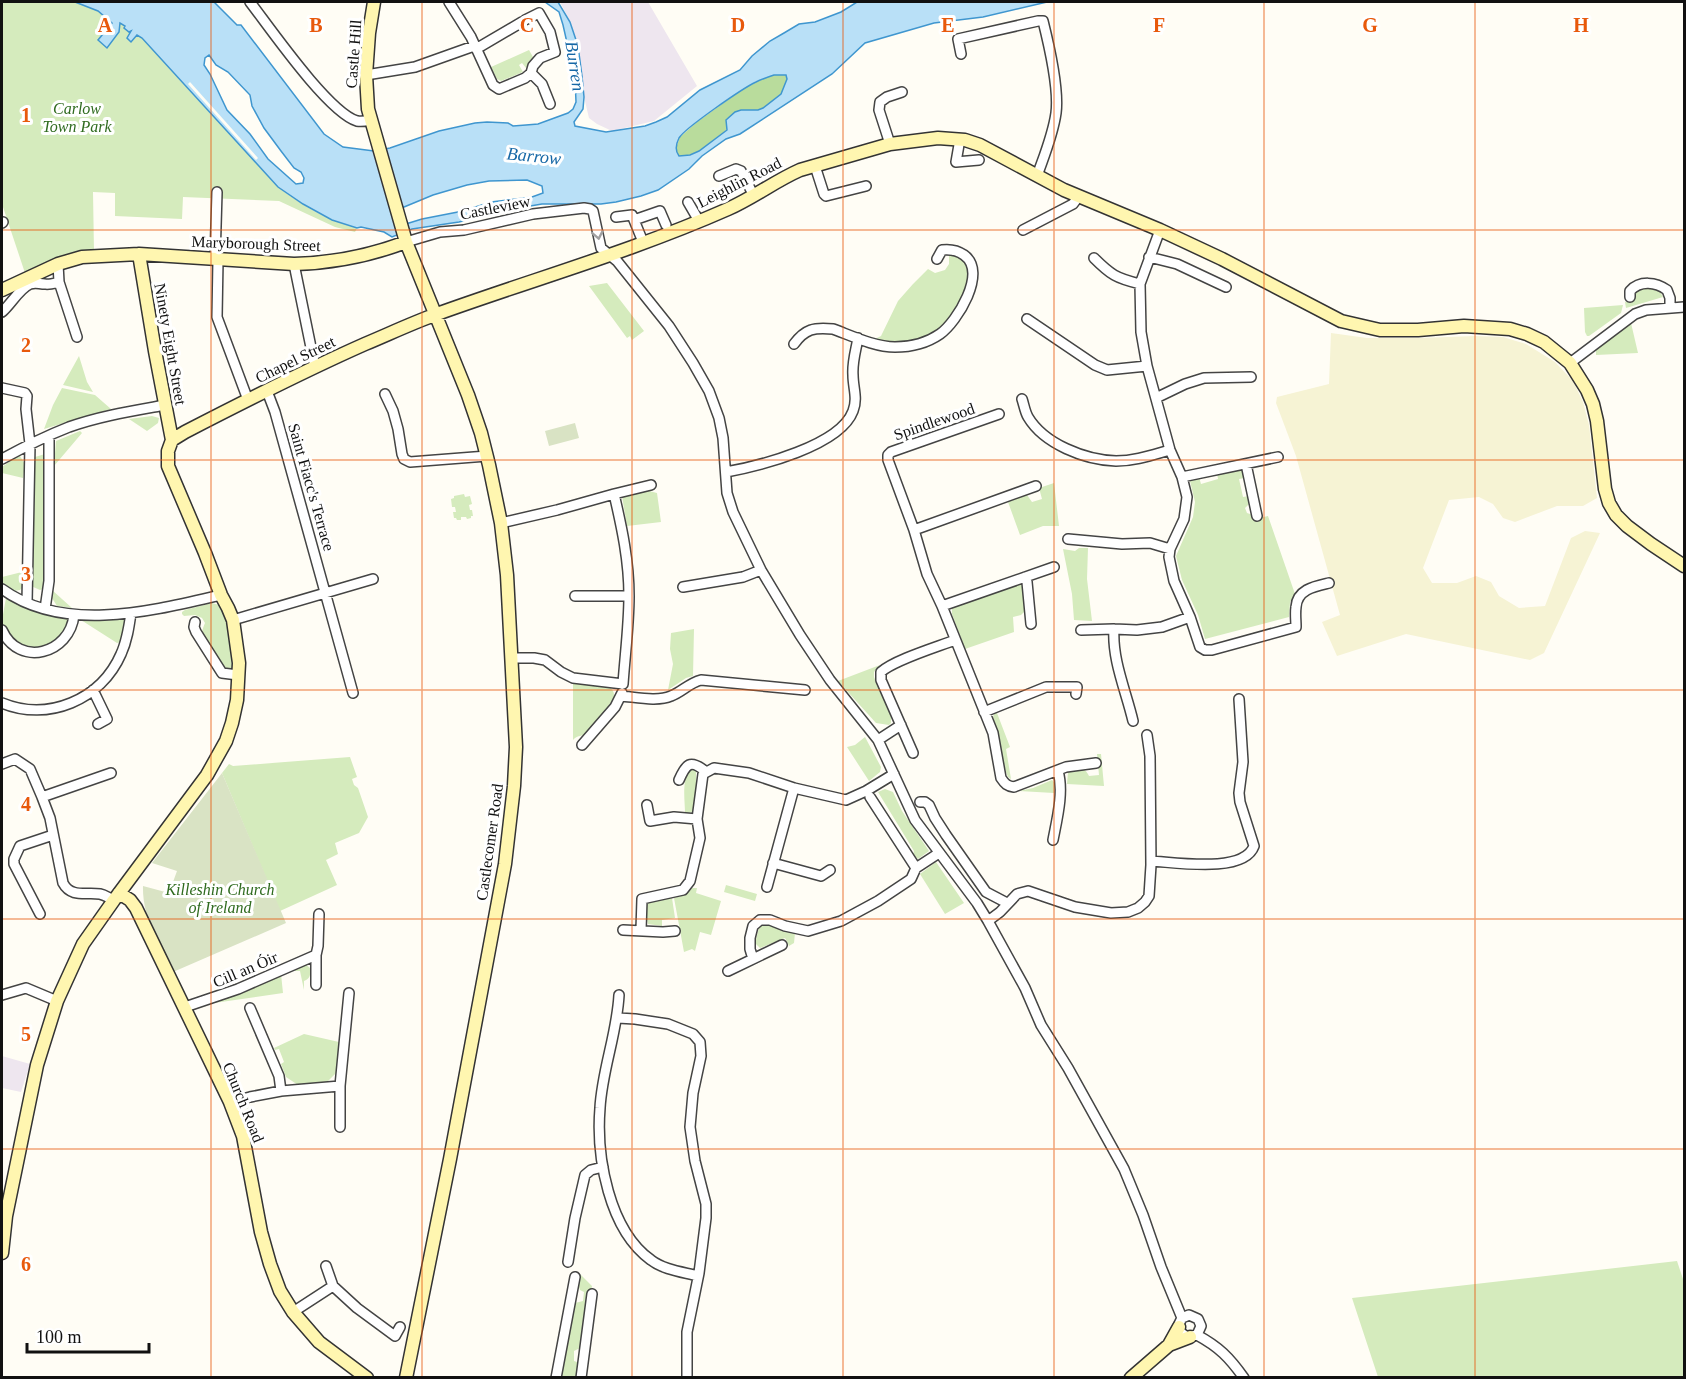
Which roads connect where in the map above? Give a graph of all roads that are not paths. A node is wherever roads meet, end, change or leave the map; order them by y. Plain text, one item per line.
1 (250, 2) edge
2 (374, 2) edge
3 (449, 2) edge
4 (475, 48) junction
5 (961, 54) dead end
6 (531, 73) junction
7 (366, 75) junction
8 (902, 92) dead end
9 (550, 104) dead end
10 (369, 114) junction
11 (960, 140) junction
12 (890, 144) junction
13 (979, 160) dead end
14 (815, 165) junction
15 (1031, 173) junction
16 (719, 176) dead end
17 (867, 186) dead end
18 (217, 192) dead end
19 (754, 196) junction
20 (1079, 196) junction
21 (688, 202) dead end
22 (616, 217) dead end
23 (634, 220) junction
24 (699, 221) junction
25 (666, 225) dead end
26 (1023, 230) dead end
27 (1160, 230) junction
28 (405, 238) junction
29 (643, 242) junction
30 (138, 254) junction
31 (609, 255) junction
32 (1149, 257) junction
33 (1094, 258) dead end
34 (937, 259) dead end
35 (216, 260) junction
36 (58, 264) junction
37 (294, 264) junction
38 (59, 282) junction
39 (1140, 284) junction
40 (1226, 287) dead end
41 (2, 290) edge
42 (1630, 297) dead end
43 (1684, 307) edge
44 (1670, 309) junction
45 (2, 312) edge
46 (435, 314) junction
47 (1027, 319) dead end
48 (77, 337) dead end
49 (858, 338) junction
50 (794, 344) dead end
51 (1569, 363) junction
52 (1147, 366) junction
53 (315, 367) junction
54 (1251, 377) dead end
55 (2, 388) edge
56 (267, 391) junction
57 (385, 394) dead end
58 (1156, 398) junction
59 (1022, 399) dead end
60 (248, 400) junction
61 (165, 405) junction
62 (999, 414) dead end
63 (49, 436) junction
64 (172, 440) junction
65 (30, 444) junction
66 (1170, 450) junction
67 (487, 456) junction
68 (1278, 457) dead end
69 (2, 459) edge
70 (1246, 464) junction
71 (726, 472) junction
72 (1182, 477) junction
73 (651, 485) dead end
74 (1036, 486) dead end
75 (615, 494) junction
76 (1257, 516) dead end
77 (501, 523) junction
78 (914, 530) junction
79 (1068, 539) dead end
80 (1170, 549) junction
81 (1684, 566) edge
82 (1054, 567) dead end
83 (761, 570) junction
84 (1025, 576) junction
85 (373, 579) dead end
86 (1329, 583) dead end
87 (683, 587) dead end
88 (326, 593) junction
89 (3, 594) edge
90 (221, 595) junction
91 (575, 596) dead end
92 (629, 596) junction
93 (27, 603) junction
94 (942, 606) junction
95 (45, 609) junction
96 (131, 613) junction
97 (74, 615) junction
98 (1191, 617) junction
99 (232, 620) junction
100 (195, 622) dead end
101 (1031, 624) dead end
102 (1114, 629) junction
103 (2, 630) edge
104 (1081, 630) dead end
105 (955, 640) junction
106 (512, 658) junction
107 (238, 675) junction
108 (623, 684) junction
109 (93, 690) junction
110 (805, 690) dead end
111 (353, 693) dead end
112 (1077, 694) dead end
113 (621, 696) junction
114 (1239, 699) dead end
115 (2, 703) edge
116 (984, 712) junction
117 (1132, 721) dead end
118 (98, 723) dead end
119 (901, 725) junction
120 (1147, 735) dead end
121 (878, 740) junction
122 (582, 745) dead end
123 (913, 753) dead end
124 (2, 764) edge
125 (1096, 764) dead end
126 (705, 771) junction
127 (1058, 771) junction
128 (111, 772) dead end
129 (894, 774) junction
130 (679, 780) dead end
131 (794, 788) junction
132 (42, 797) junction
133 (870, 797) dead end
134 (920, 801) dead end
135 (646, 805) dead end
136 (697, 819) junction
137 (53, 835) junction
138 (1053, 840) dead end
139 (939, 853) junction
140 (1151, 861) junction
141 (773, 863) junction
142 (916, 868) junction
143 (830, 870) dead end
144 (767, 887) dead end
145 (116, 897) junction
146 (1007, 903) junction
147 (40, 914) dead end
148 (319, 914) dead end
149 (988, 921) junction
150 (624, 930) dead end
151 (641, 930) junction
152 (675, 931) dead end
153 (782, 945) dead end
154 (316, 955) junction
155 (753, 959) junction
156 (728, 971) dead end
157 (316, 985) dead end
158 (349, 993) dead end
159 (2, 995) edge
160 (619, 995) dead end
161 (57, 1001) junction
162 (184, 1007) junction
163 (250, 1008) dead end
164 (618, 1018) junction
165 (340, 1086) junction
166 (281, 1091) junction
167 (230, 1102) junction
168 (340, 1127) dead end
169 (603, 1167) junction
170 (2, 1253) edge
171 (568, 1262) dead end
172 (326, 1266) dead end
173 (698, 1276) junction
174 (575, 1277) dead end
175 (333, 1286) junction
176 (592, 1294) dead end
177 (292, 1312) junction
178 (1181, 1323) junction
179 (400, 1327) dead end
180 (1194, 1336) junction
181 (1169, 1345) junction
182 (367, 1377) edge
183 (406, 1377) edge
184 (556, 1377) edge
185 (581, 1377) edge
186 (687, 1377) edge
187 (1131, 1377) edge
188 (1244, 1377) edge

1 - 10 street
2 - 7 street, Castle Hill
3 - 4 street
4 - 6 street
4 - 6 street
4 - 7 street
5 - 15 street
6 - 9 street
7 - 10 street, Castle Hill
8 - 12 street
10 - 28 street, Castle Hill
11 - 12 street, Leighlin Road
11 - 13 street
11 - 15 street, Leighlin Road
12 - 14 street, Leighlin Road
14 - 17 street
14 - 19 street, Leighlin Road
15 - 20 street, Leighlin Road
16 - 19 street
18 - 35 street
19 - 24 street, Leighlin Road
20 - 26 street
20 - 27 street, Leighlin Road
21 - 24 street
22 - 23 street
23 - 25 street
23 - 29 street
24 - 29 street, Leighlin Road
27 - 32 street
27 - 51 street, Leighlin Road
28 -> 31 street, Castleview
28 - 37 street, Maryborough Street
28 - 46 street, Castlecomer Road
29 - 31 street, Leighlin Road
30 - 35 street, Maryborough Street
30 - 36 street, Maryborough Street
30 - 61 street, Ninety Eight Street
31 - 46 street, Leighlin Road
31 - 71 street
32 - 39 street
32 - 40 street
33 - 39 street
34 - 49 street
35 - 37 street, Maryborough Street
35 - 60 street
36 - 38 street
36 - 41 street, Maryborough Street
37 - 53 street
38 - 45 street
38 - 48 street
39 - 52 street
42 - 44 street
43 - 44 street
44 - 51 street
46 - 53 street, Chapel Street
46 - 67 street, Castlecomer Road
47 - 52 street
49 - 50 street
49 - 71 street
51 - 81 street, Leighlin Road
52 - 58 street
53 - 56 street, Chapel Street
54 - 58 street
55 - 65 street
56 - 60 street, Chapel Street
56 - 88 street, Saint Fiacc's Terrace
57 - 67 street
58 - 66 street
59 - 66 street
60 - 64 street, Chapel Street
61 - 63 street
61 - 64 street, Ninety Eight Street
62 - 78 street, Spindlewood
63 - 65 street
63 - 95 street
64 - 90 street, Ninety Eight Street
65 - 69 street
65 - 93 street
66 - 72 street
67 - 77 street, Castlecomer Road
68 - 70 street
70 - 72 street
70 - 76 street
71 - 83 street
72 - 80 street
73 - 75 street
74 - 78 street
75 - 77 street
75 - 92 street
77 - 106 street, Castlecomer Road
78 - 94 street, Spindlewood
79 - 80 street
80 - 98 street
82 - 84 street
83 - 87 street
83 - 121 street
84 - 94 street
84 - 101 street
85 - 88 street
86 - 98 street
88 - 99 street
88 - 111 street, Saint Fiacc's Terrace
89 - 93 street
90 - 96 street
90 - 99 street, Ninety Eight Street
91 - 92 street
92 - 108 street
93 - 95 street
94 - 105 street, Spindlewood
95 - 97 street
96 - 97 street
96 - 109 street
97 - 103 street
98 - 102 street
99 - 107 street, Ninety Eight Street
100 - 107 street
102 - 104 street
102 - 117 street
105 - 116 street, Spindlewood
105 - 119 street
106 - 108 street
106 - 183 street, Castlecomer Road
107 - 145 street, Ninety Eight Street
108 - 113 street
109 - 115 street
109 - 118 street
110 - 113 street
112 - 116 street
113 - 122 street
114 - 140 street
116 - 127 street, Spindlewood
119 - 121 street
119 - 123 street
120 - 140 street
121 - 129 street
124 - 132 street
125 - 127 street, Spindlewood
126 - 130 street
126 - 131 street
126 - 136 street
127 - 138 street
128 - 132 street
129 - 131 street
129 - 139 street
131 - 141 street
132 - 137 street
133 - 142 street
134 - 146 street
135 - 136 street
136 - 151 street
137 - 145 street
137 - 147 street
139 - 142 street
139 - 149 street
140 - 146 street
141 - 143 street
141 - 144 street
142 - 155 street
145 - 161 street, Ninety Eight Street
145 - 162 street, Church Road
146 - 149 street
148 - 154 street
149 - 178 street
150 - 151 street
151 - 152 street
153 - 155 street
154 - 157 street
154 - 162 street, Cill an Óir
155 - 156 street
158 - 165 street
159 - 161 street
160 - 164 street
161 - 170 street, Ninety Eight Street
162 - 167 street, Church Road
163 - 166 street
164 - 169 street
164 - 173 street
165 - 166 street
165 - 168 street
166 - 167 street
167 - 177 street, Church Road
169 - 171 street
169 - 173 street
172 - 175 street
173 - 186 street
174 - 184 street
175 - 177 street
175 - 179 street
176 - 185 street
177 - 182 street, Church Road
178 - 180 street
178 - 180 street
178 - 181 street
180 - 181 street
180 - 188 street
181 - 187 street

